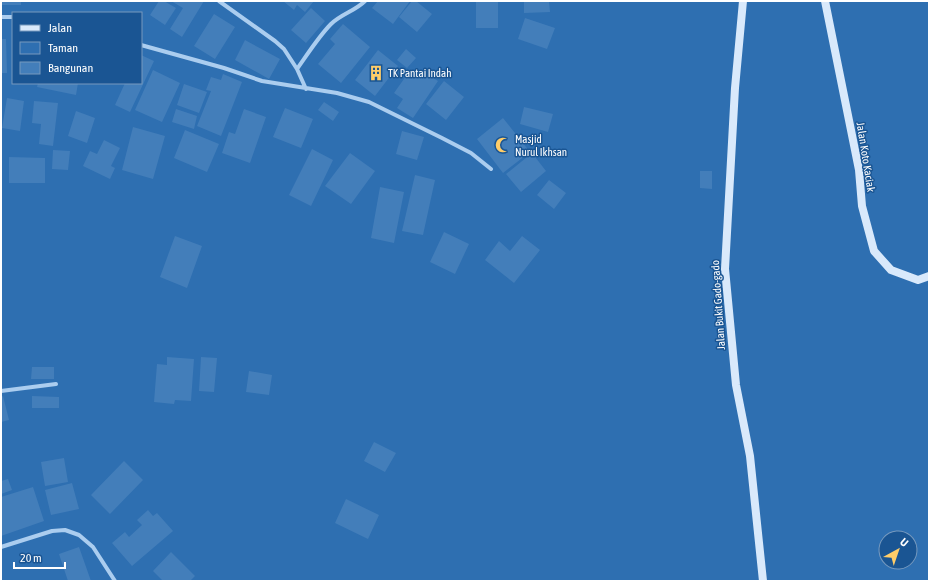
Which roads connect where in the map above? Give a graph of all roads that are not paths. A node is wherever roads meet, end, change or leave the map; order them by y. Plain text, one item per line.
1 (219, 1) edge
2 (365, 1) edge
3 (743, 1) edge
4 (825, 1) edge
5 (1, 17) edge
6 (12, 17) edge
7 (142, 45) edge
8 (297, 69) junction
9 (306, 89) junction
10 (491, 169) dead end
11 (929, 276) edge
12 (56, 384) dead end
13 (1, 392) edge
14 (1, 547) edge
15 (115, 581) edge
16 (763, 581) edge

1 - 8 street
2 - 8 street
3 - 16 street, Jalan Bukit Gado-gado
4 - 11 street, Jalan Koto Kaciak
5 - 6 street
7 - 9 street
8 - 9 street
9 - 10 street
12 - 13 street
14 - 15 street

